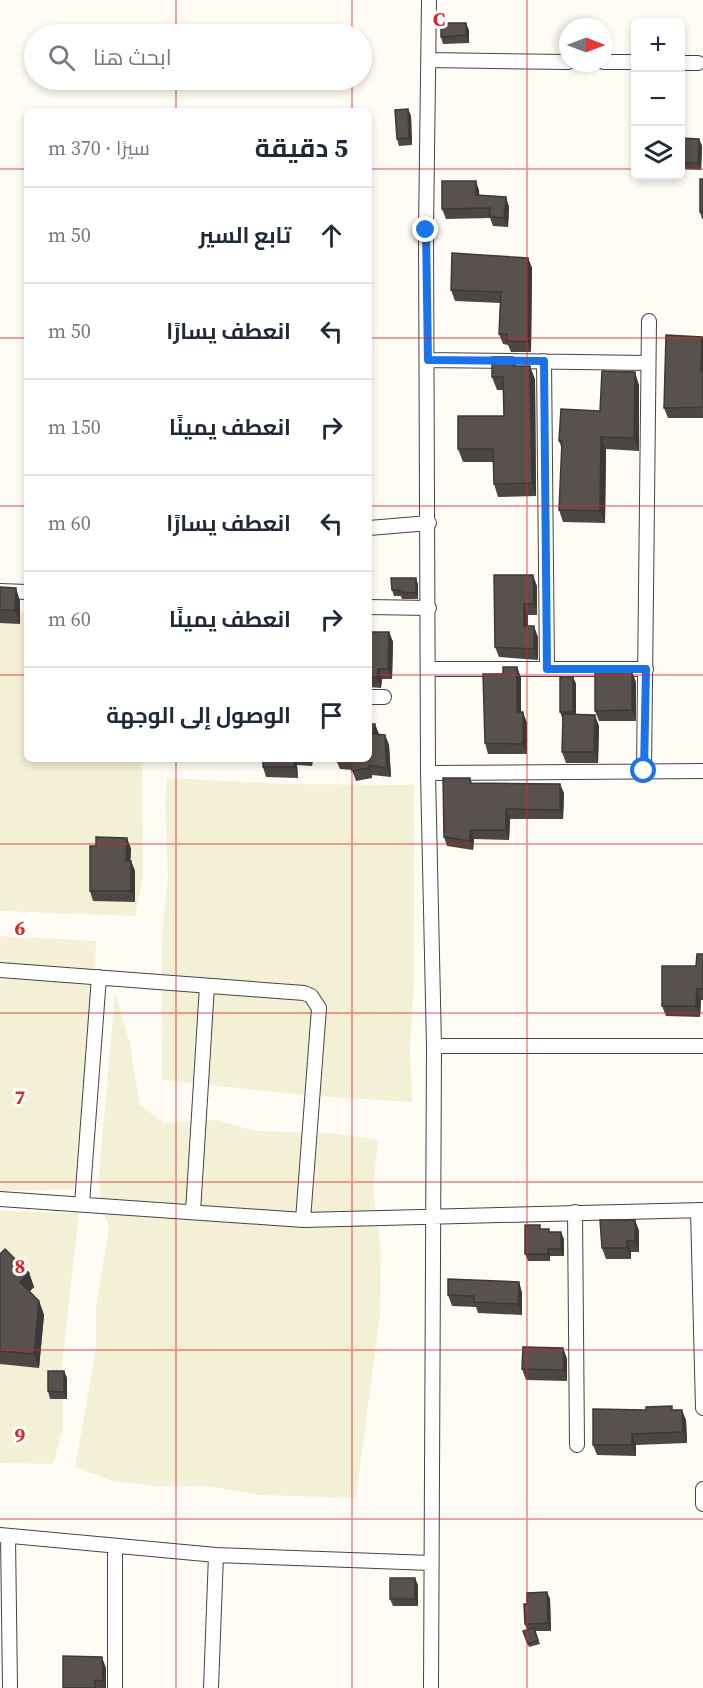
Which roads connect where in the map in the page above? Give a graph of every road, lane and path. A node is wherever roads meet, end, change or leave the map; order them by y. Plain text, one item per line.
1 (429, 0) edge
2 (429, 60) junction
3 (559, 62) edge
4 (613, 62) edge
5 (631, 62) edge
6 (685, 63) edge
7 (698, 63) dead end
8 (649, 321) dead end
9 (428, 360) junction
10 (544, 361) junction
11 (647, 363) junction
12 (429, 523) junction
13 (372, 528) edge
14 (0, 591) edge
15 (24, 592) edge
16 (372, 607) edge
17 (429, 608) junction
18 (429, 669) junction
19 (547, 669) junction
20 (646, 669) junction
21 (372, 697) edge
22 (384, 697) dead end
23 (644, 771) junction
24 (703, 771) edge
25 (428, 773) junction
26 (0, 970) edge
27 (99, 977) junction
28 (207, 986) junction
29 (434, 1046) junction
30 (703, 1046) edge
31 (0, 1199) edge
32 (82, 1204) junction
33 (700, 1210) edge
34 (192, 1212) junction
35 (575, 1212) junction
36 (432, 1217) junction
37 (303, 1220) junction
38 (703, 1408) edge
39 (577, 1445) dead end
40 (703, 1489) edge
41 (703, 1504) edge
42 (4, 1535) edge
43 (115, 1546) junction
44 (216, 1555) junction
45 (431, 1563) junction
46 (10, 1688) edge
47 (115, 1688) edge
48 (211, 1688) edge
49 (431, 1688) edge

1 - 2 street
2 - 3 street
2 - 9 street
4 - 5 street
6 - 7 street
8 - 11 street
9 - 10 street
9 - 12 street
10 - 11 street
10 - 19 street
11 - 20 street
12 - 13 street
12 - 17 street
14 - 15 street
16 - 17 street
17 - 18 street
18 - 19 street
18 - 25 street
19 - 20 street
20 - 23 street
21 - 22 street
23 - 24 street
23 - 25 street
25 - 29 street
26 - 27 street
27 - 28 street
27 - 32 street
28 - 34 street
28 - 37 street
29 - 30 street
29 - 36 street
31 - 32 street
32 - 34 street
33 - 35 street
33 - 38 street
34 - 37 street
35 - 36 street
35 - 39 street
36 - 37 street
36 - 45 street
40 - 41 street
42 - 43 street
42 - 46 street
43 - 44 street
43 - 47 street
44 - 45 street
44 - 48 street
45 - 49 street

